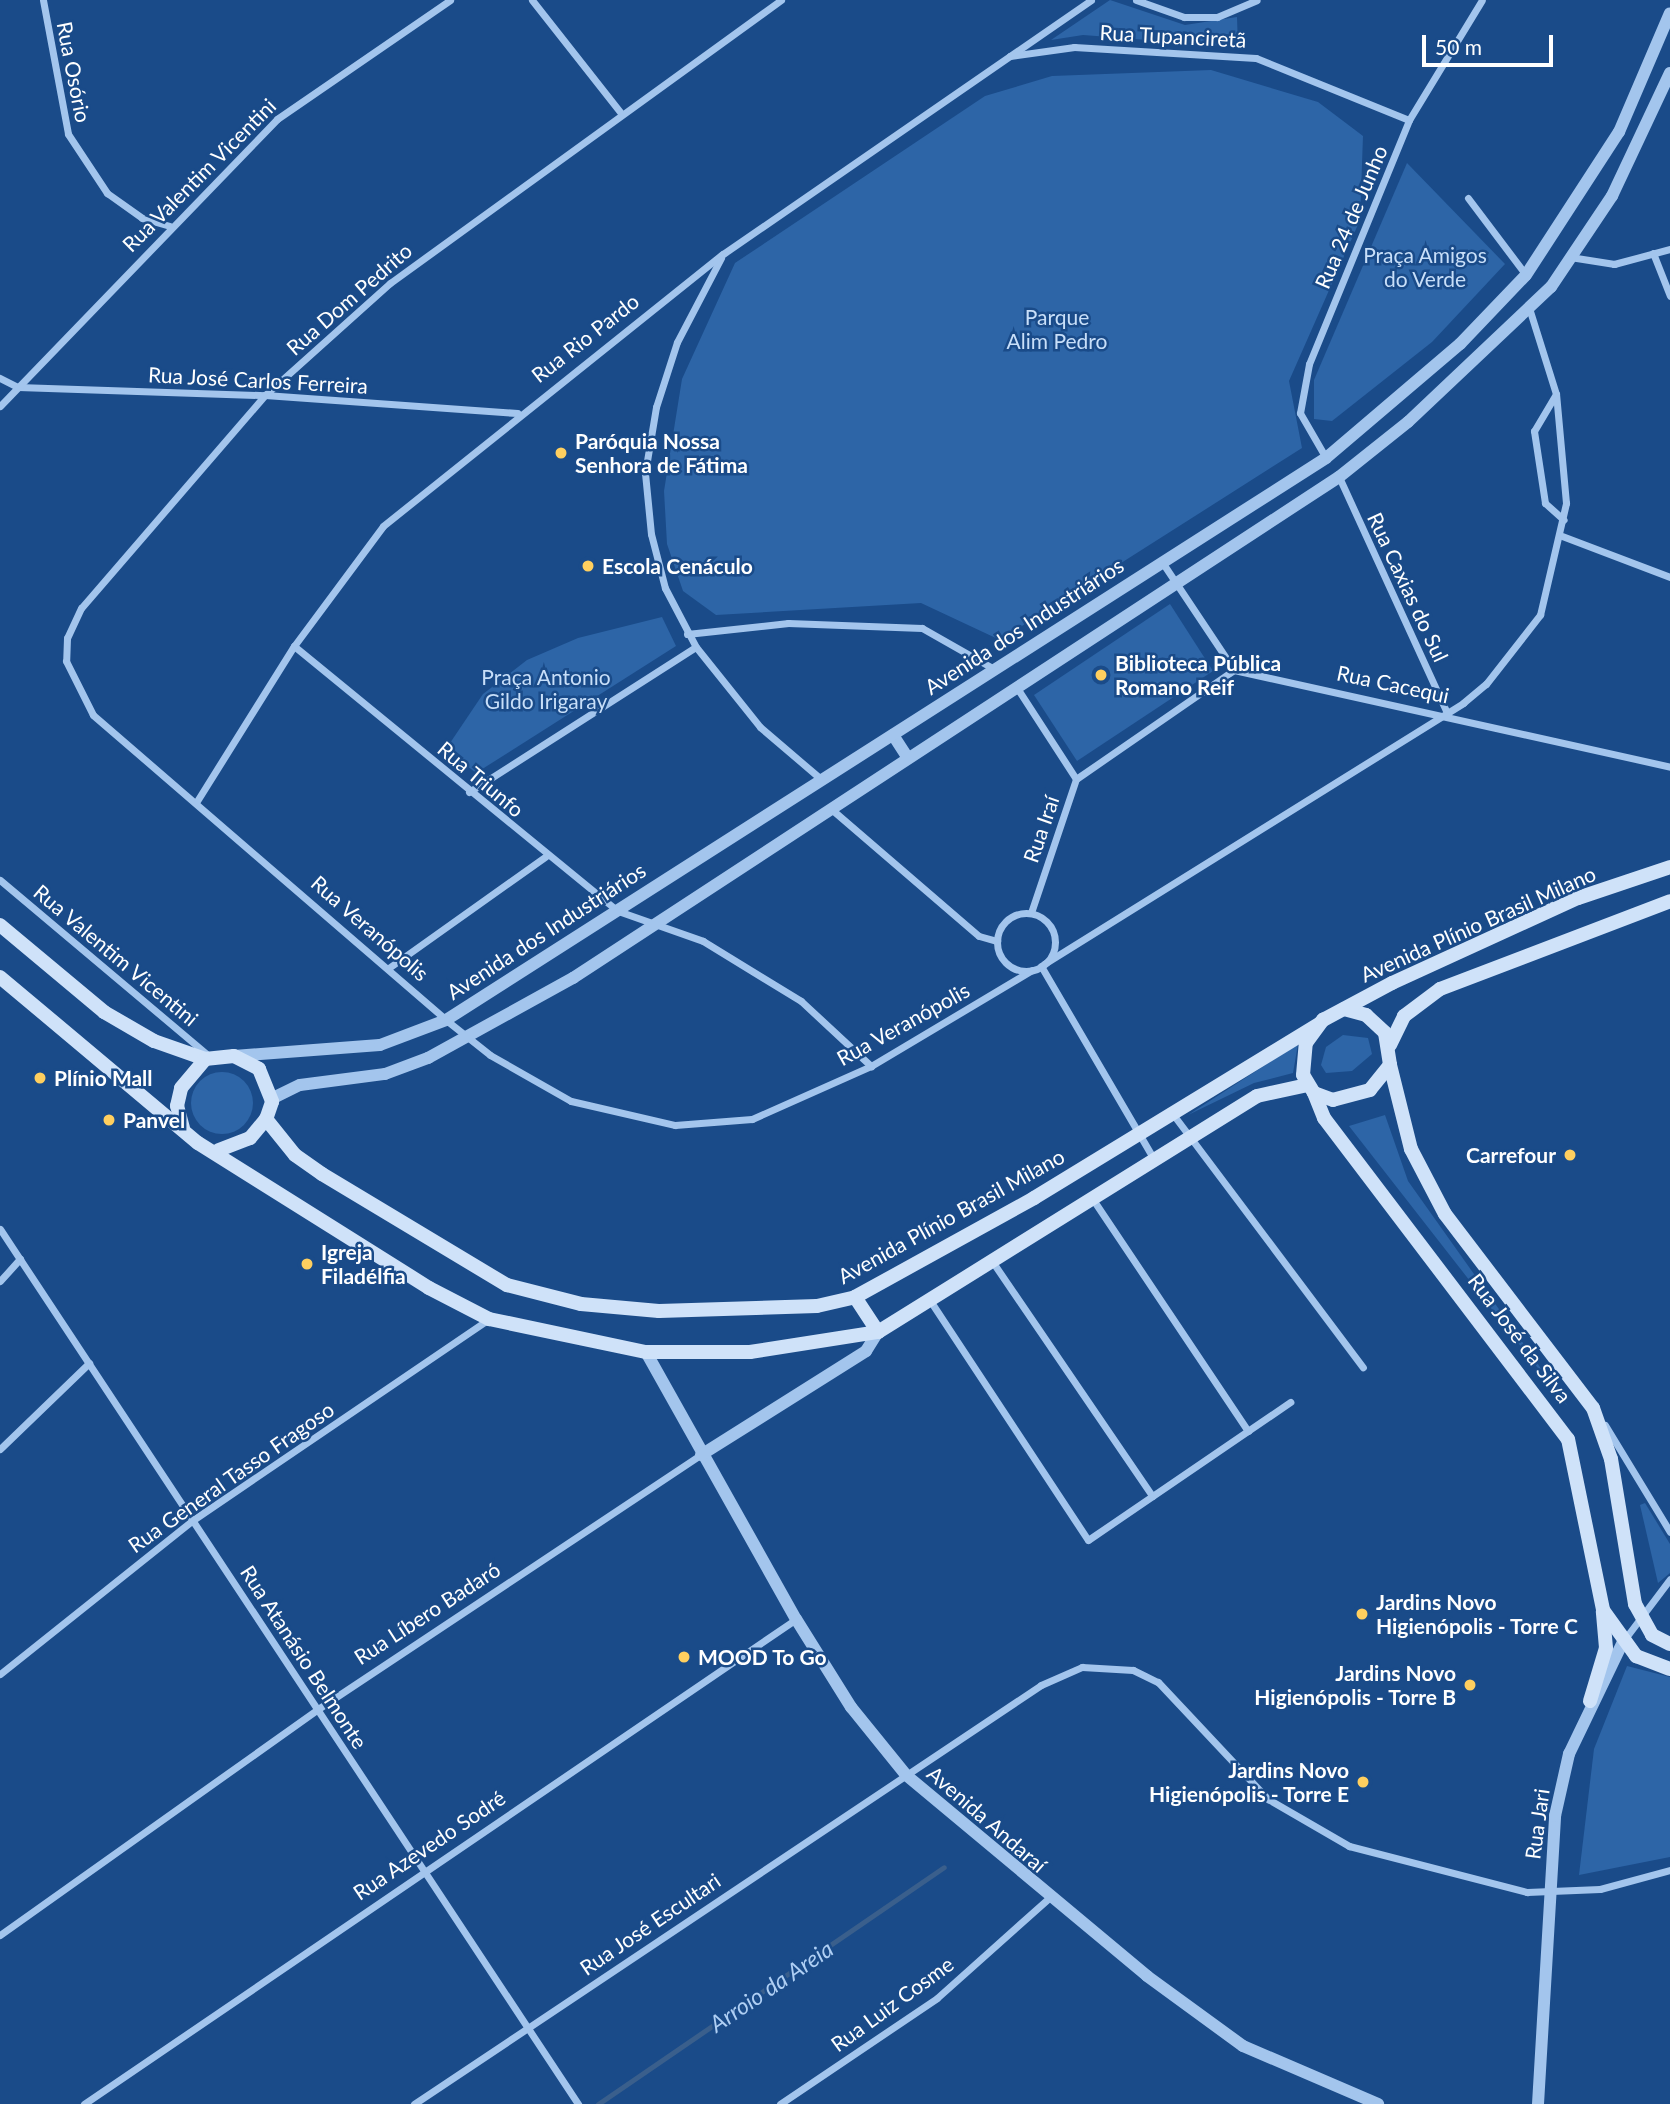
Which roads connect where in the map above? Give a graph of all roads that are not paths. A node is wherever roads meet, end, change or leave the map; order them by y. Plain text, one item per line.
1 (43, 0) edge
2 (450, 0) edge
3 (532, 0) edge
4 (781, 0) edge
5 (1091, 0) edge
6 (1136, 0) edge
7 (1257, 0) edge
8 (1482, 0) edge
9 (1670, 13) edge
10 (1008, 57) junction
11 (1670, 73) edge
12 (620, 112) junction
13 (1409, 120) junction
14 (1468, 198) dead end
15 (170, 226) junction
16 (1551, 240) junction
17 (1670, 249) edge
18 (1653, 253) junction
19 (723, 254) junction
20 (1570, 257) junction
21 (1525, 275) junction
22 (1670, 296) edge
23 (1530, 311) junction
24 (0, 378) edge
25 (18, 387) junction
26 (1556, 394) junction
27 (265, 395) junction
28 (0, 406) edge
29 (517, 413) junction
30 (1361, 431) junction
31 (1375, 449) junction
32 (1325, 458) junction
33 (1339, 477) junction
34 (1564, 520) junction
35 (1562, 536) junction
36 (1162, 562) junction
37 (1670, 577) edge
38 (1175, 584) junction
39 (687, 634) junction
40 (294, 646) junction
41 (696, 647) junction
42 (996, 670) junction
43 (1234, 670) junction
44 (1017, 688) junction
45 (1447, 713) junction
46 (93, 715) joint
47 (893, 736) junction
48 (908, 758) junction
49 (1670, 767) edge
50 (1076, 779) junction
51 (822, 780) junction
52 (469, 792) junction
53 (197, 801) junction
54 (830, 808) junction
55 (546, 856) junction
56 (1670, 867) edge
57 (0, 880) edge
58 (1670, 901) edge
59 (618, 911) junction
60 (1031, 913) junction
61 (656, 923) junction
62 (0, 925) edge
63 (997, 942) junction
64 (1042, 965) junction
65 (390, 968) junction
66 (1032, 970) junction
67 (0, 978) edge
68 (1344, 1009) junction
69 (446, 1020) junction
70 (1319, 1024) junction
71 (469, 1038) junction
72 (1390, 1045) junction
73 (234, 1056) junction
74 (208, 1058) junction
75 (1390, 1065) junction
76 (871, 1066) junction
77 (1311, 1089) junction
78 (271, 1099) junction
79 (1171, 1112) junction
80 (266, 1119) junction
81 (183, 1128) junction
82 (1138, 1132) junction
83 (1192, 1138) junction
84 (218, 1150) junction
85 (1156, 1162) junction
86 (1094, 1201) junction
87 (0, 1229) edge
88 (20, 1259) junction
89 (994, 1264) junction
90 (0, 1281) edge
91 (855, 1297) junction
92 (931, 1302) junction
93 (489, 1319) junction
94 (878, 1332) junction
95 (646, 1352) junction
96 (89, 1363) junction
97 (1363, 1367) dead end
98 (1290, 1402) dead end
99 (1593, 1408) junction
100 (1248, 1431) junction
101 (691, 1439) junction
102 (713, 1448) junction
103 (0, 1449) edge
104 (701, 1455) junction
105 (1152, 1496) junction
106 (193, 1520) junction
107 (1670, 1532) edge
108 (1670, 1579) edge
109 (1603, 1610) junction
110 (1640, 1615) junction
111 (796, 1619) junction
112 (1623, 1642) junction
113 (1670, 1644) edge
114 (1670, 1669) edge
115 (0, 1674) edge
116 (1590, 1701) junction
117 (318, 1709) junction
118 (906, 1775) junction
119 (424, 1869) junction
120 (1670, 1870) edge
121 (1548, 1892) junction
122 (1049, 1898) junction
123 (0, 1935) edge
124 (527, 2026) junction
125 (84, 2104) edge
126 (414, 2104) edge
127 (578, 2104) edge
128 (780, 2104) edge
129 (1378, 2104) edge
130 (1538, 2104) edge

1 - 15 street, Rua Osório
2 - 15 street, Rua Valentim Vicentini
3 - 12 street
4 - 12 street, Rua Dom Pedrito
5 - 10 street, Rua Rio Pardo
6 - 7 street
8 - 13 street, Rua 24 de Junho
9 - 16 street, Avenida dos Industriários
10 - 13 street, Rua Tupanciretã
10 - 19 street, Rua Rio Pardo
11 - 20 street
12 - 27 street, Rua Dom Pedrito
13 - 32 street, Rua 24 de Junho
14 - 21 street
15 - 25 street, Rua Valentim Vicentini
16 - 20 street
16 - 21 street, Avenida dos Industriários
17 - 18 street
18 - 20 street
18 - 22 street
19 - 29 street, Rua Rio Pardo
19 - 39 street
20 - 23 street
21 - 30 street, Avenida dos Industriários
23 - 26 street
23 - 31 street
24 - 25 street, Rua José Carlos Ferreira
25 - 27 street, Rua José Carlos Ferreira
25 - 28 street, Rua Valentim Vicentini
26 - 34 street
26 - 34 street
27 - 29 street, Rua José Carlos Ferreira
27 - 46 street, Rua Dom Pedrito
29 - 40 street, Rua Rio Pardo
30 - 31 street
30 - 32 street, Avenida dos Industriários
31 - 33 street
32 - 36 street, Avenida dos Industriários
33 - 38 street
33 - 45 street, Rua Caxias do Sul
34 - 35 street
35 - 37 street
35 - 45 street
36 - 38 street
36 - 42 street, Avenida dos Industriários
38 - 43 street
38 - 44 street
39 - 41 street
39 - 42 street
40 - 52 street, Rua Triunfo
40 - 53 street, Rua Rio Pardo
41 - 51 street
41 - 52 street
42 - 47 street, Avenida dos Industriários
43 - 45 street, Rua Cacequi
43 - 50 street
44 - 48 street
44 - 50 street, Rua Iraí
45 - 49 street, Rua Cacequi
45 - 64 street
46 - 53 street, Rua Veranópolis
47 - 48 street
47 - 51 street, Avenida dos Industriários
48 - 54 street
50 - 60 street, Rua Iraí
51 - 59 street, Avenida dos Industriários
52 - 55 street, Rua Triunfo
53 - 65 street, Rua Veranópolis
54 - 61 street
54 - 63 street
55 - 59 street, Rua Triunfo
55 - 65 street
56 - 68 main road, Avenida Plínio Brasil Milano
57 - 74 street, Rua Valentim Vicentini
58 - 72 main road, Avenida Plínio Brasil Milano
59 - 61 street, Rua Triunfo
59 - 69 street, Avenida dos Industriários
60 - 63 street
60 - 64 street
61 - 71 street
61 - 76 street, Rua Triunfo
62 - 74 main road
63 - 66 street
64 - 66 street
64 - 82 street
65 - 69 street, Rua Veranópolis
66 - 76 street, Rua Veranópolis
67 - 81 main road
68 - 70 main road
68 - 72 main road
69 - 71 street, Rua Veranópolis
69 - 73 street, Avenida dos Industriários
70 - 77 main road
70 - 79 main road, Avenida Plínio Brasil Milano
71 - 76 street, Rua Veranópolis
71 - 78 street
72 - 75 main road
73 - 74 main road
73 - 78 main road
74 - 81 main road
75 - 77 main road
75 - 99 main road, Rua José da Silva
77 - 83 main road
77 - 109 main road, Rua José da Silva
78 - 80 main road
79 - 82 main road, Avenida Plínio Brasil Milano
79 - 83 street
80 - 84 main road
80 - 91 main road, Avenida Plínio Brasil Milano
81 - 84 main road
82 - 85 street
82 - 91 main road, Avenida Plínio Brasil Milano
83 - 85 main road
83 - 97 street
84 - 93 main road
85 - 86 main road
86 - 89 main road
86 - 100 street
87 - 88 street, Rua Atanásio Belmonte
88 - 90 street
88 - 96 street, Rua Atanásio Belmonte
89 - 92 main road
89 - 105 street
91 - 94 main road
92 - 94 main road
92 - 105 street
93 - 95 main road
93 - 106 street, Rua General Tasso Fragoso
94 - 95 main road
94 - 102 street, Rua Líbero Badaró
95 - 101 street, Avenida Andaraí
96 - 103 street
96 - 106 street, Rua Atanásio Belmonte
98 - 100 street
99 - 107 street, Rua José da Silva
99 - 110 main road, Rua José da Silva
100 - 105 street
101 - 102 street
101 - 104 street, Avenida Andaraí
102 - 104 street, Rua Líbero Badaró
104 - 111 street, Avenida Andaraí
104 - 117 street, Rua Líbero Badaró
106 - 115 street, Rua General Tasso Fragoso
106 - 117 street, Rua Atanásio Belmonte
108 - 110 street, Rua Jari
109 - 112 main road, Rua José da Silva
109 - 116 main road
110 - 112 street, Rua Jari
110 - 113 main road
111 - 118 street, Avenida Andaraí
111 - 119 street, Rua Azevedo Sodré
112 - 114 main road
112 - 116 street, Rua Jari
116 - 121 street, Rua Jari
117 - 119 street, Rua Atanásio Belmonte
117 - 123 street, Rua Líbero Badaró
118 - 121 street, Rua José Escultari
118 - 122 street, Avenida Andaraí
118 - 124 street, Rua José Escultari
119 - 124 street, Rua Atanásio Belmonte
119 - 125 street, Rua Azevedo Sodré
120 - 121 street, Rua José Escultari
121 - 130 street, Rua Jari
122 - 128 street, Rua Luiz Cosme
122 - 129 street, Avenida Andaraí
124 - 126 street, Rua José Escultari
124 - 127 street, Rua Atanásio Belmonte

